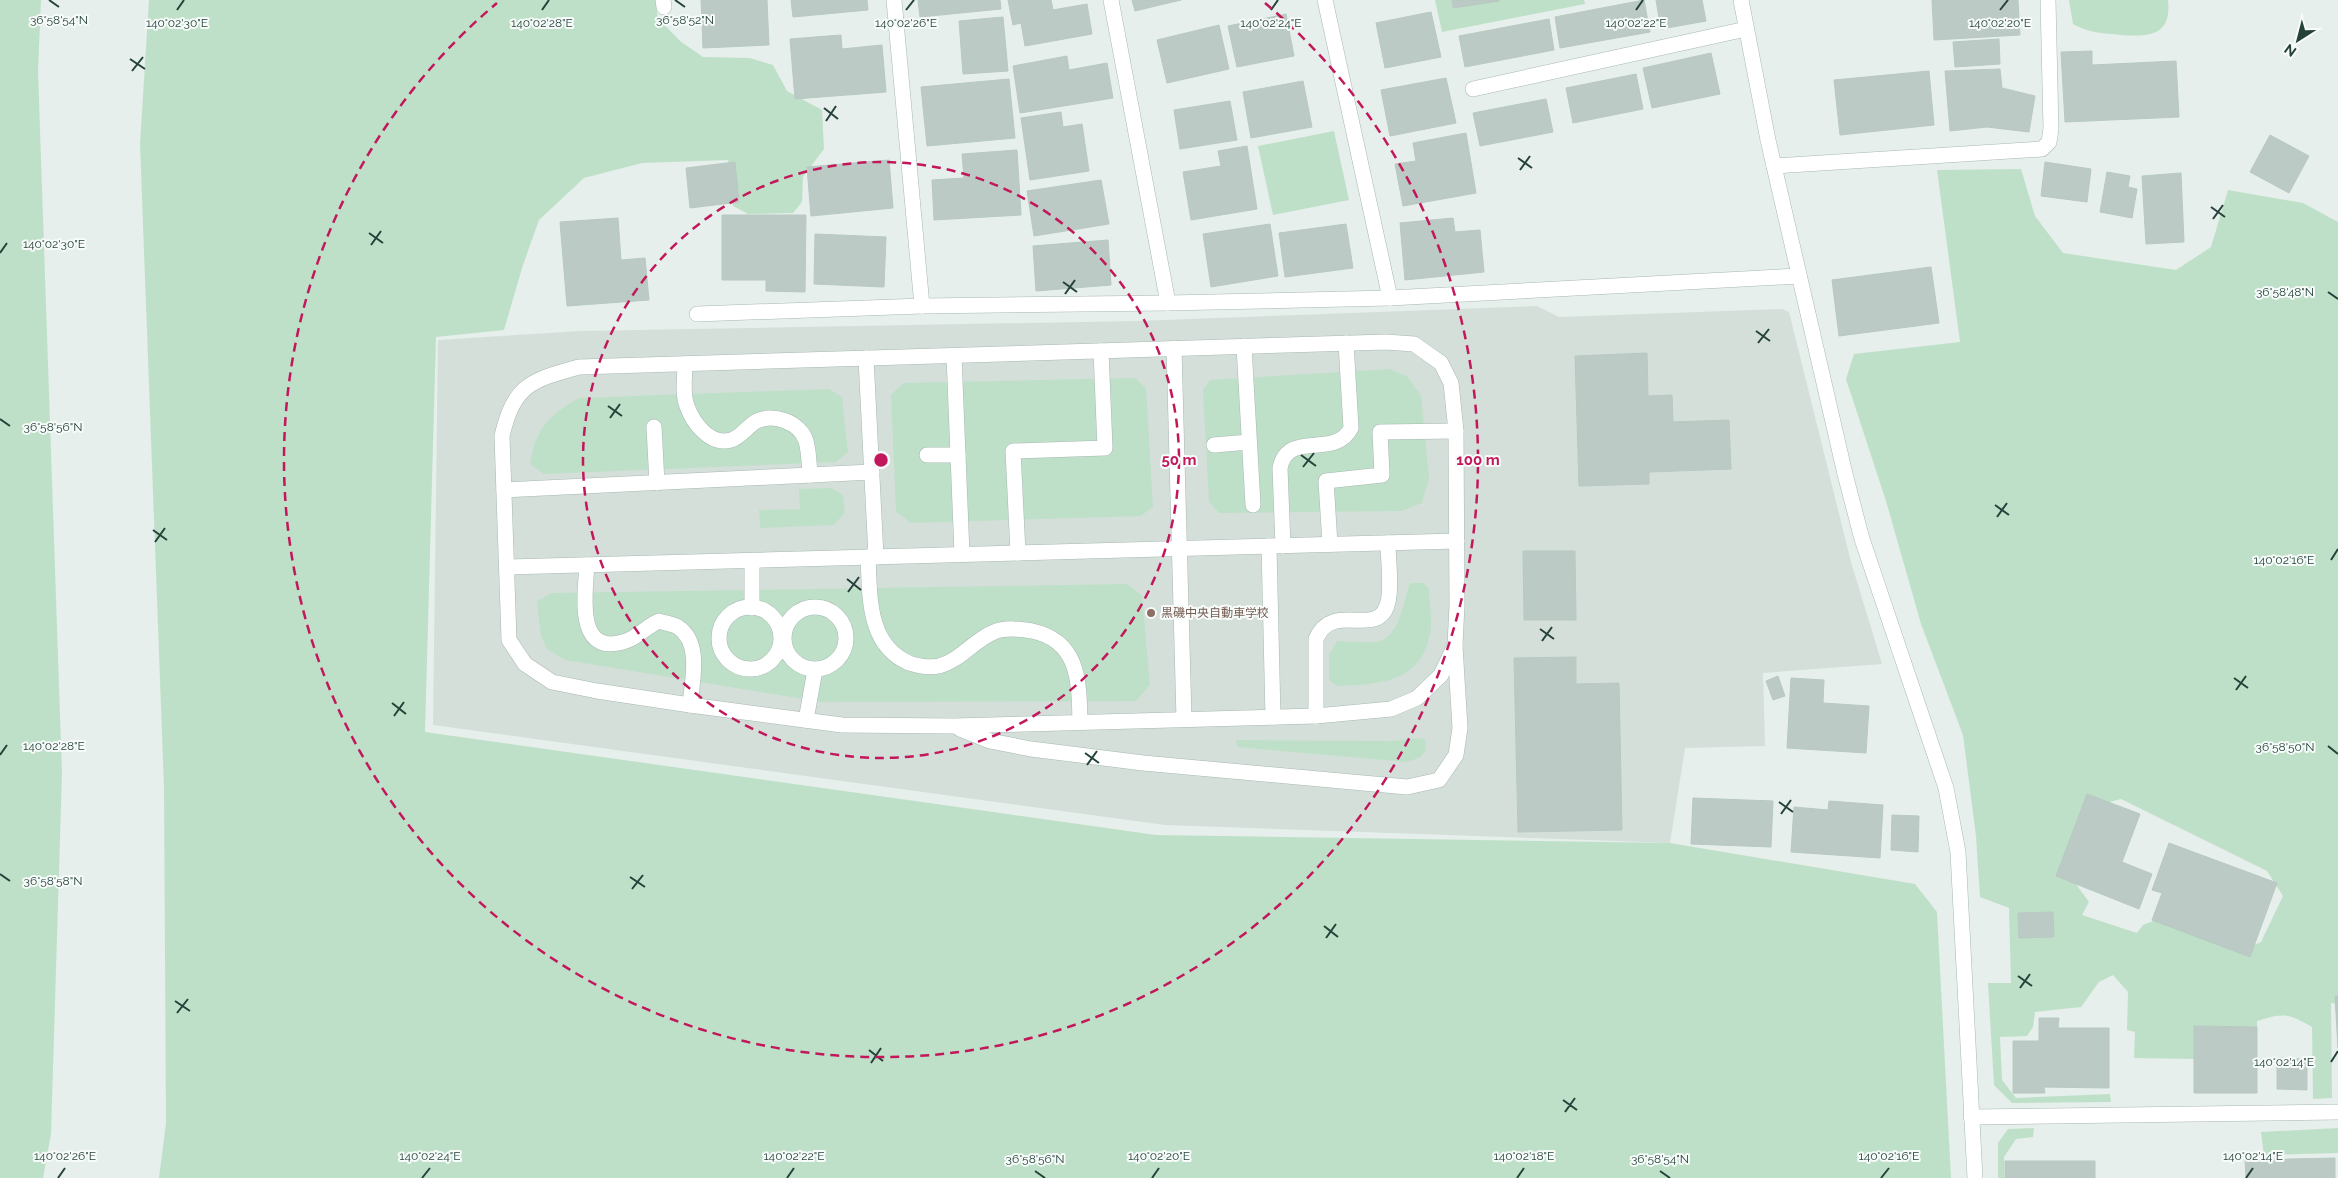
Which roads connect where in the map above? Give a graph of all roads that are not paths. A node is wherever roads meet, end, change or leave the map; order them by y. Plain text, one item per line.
1 (894, 0) edge
2 (1111, 0) edge
3 (1325, 0) edge
4 (1741, 0) edge
5 (2048, 0) edge
6 (1746, 29) junction
7 (1473, 89) dead end
8 (1774, 166) junction
9 (1799, 276) junction
10 (1390, 298) junction
11 (1168, 304) junction
12 (922, 306) junction
13 (697, 314) dead end
14 (1346, 343) junction
15 (1244, 346) junction
16 (1174, 348) junction
17 (1101, 350) junction
18 (954, 356) junction
19 (866, 358) junction
20 (685, 364) junction
21 (654, 427) dead end
22 (1456, 431) junction
23 (1249, 442) junction
24 (1214, 445) dead end
25 (926, 455) dead end
26 (958, 455) junction
27 (872, 472) junction
28 (810, 475) junction
29 (658, 483) junction
30 (504, 490) junction
31 (1253, 505) dead end
32 (1457, 541) junction
33 (1388, 543) junction
34 (1330, 544) junction
35 (1276, 546) junction
36 (1180, 548) junction
37 (1018, 553) junction
38 (962, 554) junction
39 (872, 557) junction
40 (752, 560) junction
41 (587, 565) junction
42 (507, 567) junction
43 (752, 608) junction
44 (783, 633) junction
45 (1455, 645) junction
46 (815, 670) junction
47 (690, 705) junction
48 (1316, 716) junction
49 (1273, 717) junction
50 (1184, 719) junction
51 (806, 720) junction
52 (1080, 722) junction
53 (954, 726) junction
54 (2338, 1112) edge
55 (1971, 1117) junction
56 (1975, 1178) edge

1 - 12 street
2 - 11 street
3 - 10 street
4 - 6 street
5 - 8 street
6 - 7 street
6 - 8 street
8 - 9 street
9 - 10 street
9 - 55 street
10 - 11 street
11 - 12 street
12 - 13 street
14 - 15 street
14 - 22 street
14 - 35 street
15 - 16 street
15 - 23 street
16 - 17 street
16 - 36 street
17 - 18 street
17 - 37 street
18 - 19 street
18 - 26 street
19 - 20 street
19 - 27 street
20 - 28 street
20 - 30 street
21 - 29 street
22 - 32 street
22 - 34 street
23 - 24 street
23 - 31 street
25 - 26 street
26 - 38 street
27 - 28 street
27 - 39 street
28 - 29 street
29 - 30 street
30 - 42 street
32 - 33 street
32 - 45 street
33 - 34 street
33 - 48 street
34 - 35 street
35 - 36 street
35 - 49 street
36 - 37 street
36 - 50 street
37 - 38 street
38 - 39 street
39 - 40 street
39 - 52 street
40 - 41 street
40 - 43 street
41 - 42 street
41 - 47 street
42 - 47 street
43 - 44 street
43 - 44 street
44 - 46 street
44 - 46 street
45 - 48 street
45 - 53 street
46 - 51 street
47 - 51 street
48 - 49 street
49 - 50 street
50 - 52 street
51 - 53 street
52 - 53 street
54 - 55 street
55 - 56 street

